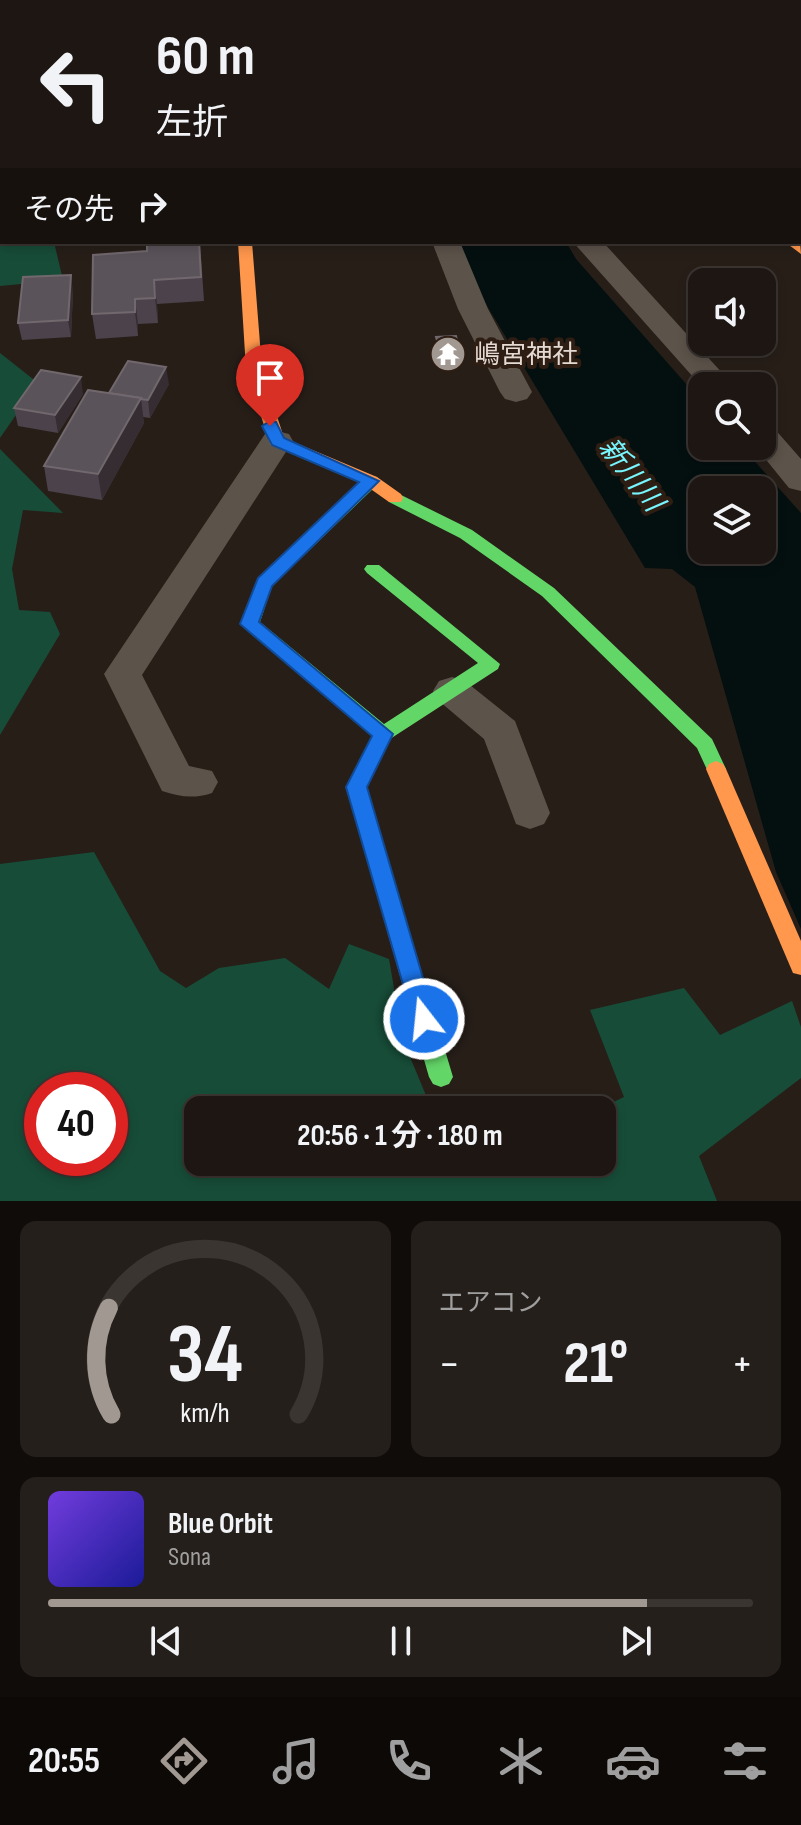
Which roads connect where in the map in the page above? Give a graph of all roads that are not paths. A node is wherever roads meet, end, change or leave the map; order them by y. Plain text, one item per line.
1 (245, 244) edge
2 (447, 244) edge
3 (589, 244) edge
4 (705, 372) edge
5 (516, 392) dead end
6 (277, 441) junction
7 (776, 451) edge
8 (801, 480) edge
9 (371, 481) junction
10 (373, 569) dead end
11 (452, 691) junction
12 (383, 734) junction
13 (198, 782) dead end
14 (530, 813) dead end
15 (801, 966) edge
16 (441, 1077) dead end

1 - 6 street
2 - 5 street
3 - 4 street
6 - 9 street
6 - 13 street
7 - 8 street
9 - 12 street
9 - 15 street
10 - 11 street
11 - 12 street
11 - 14 street
12 - 16 street

